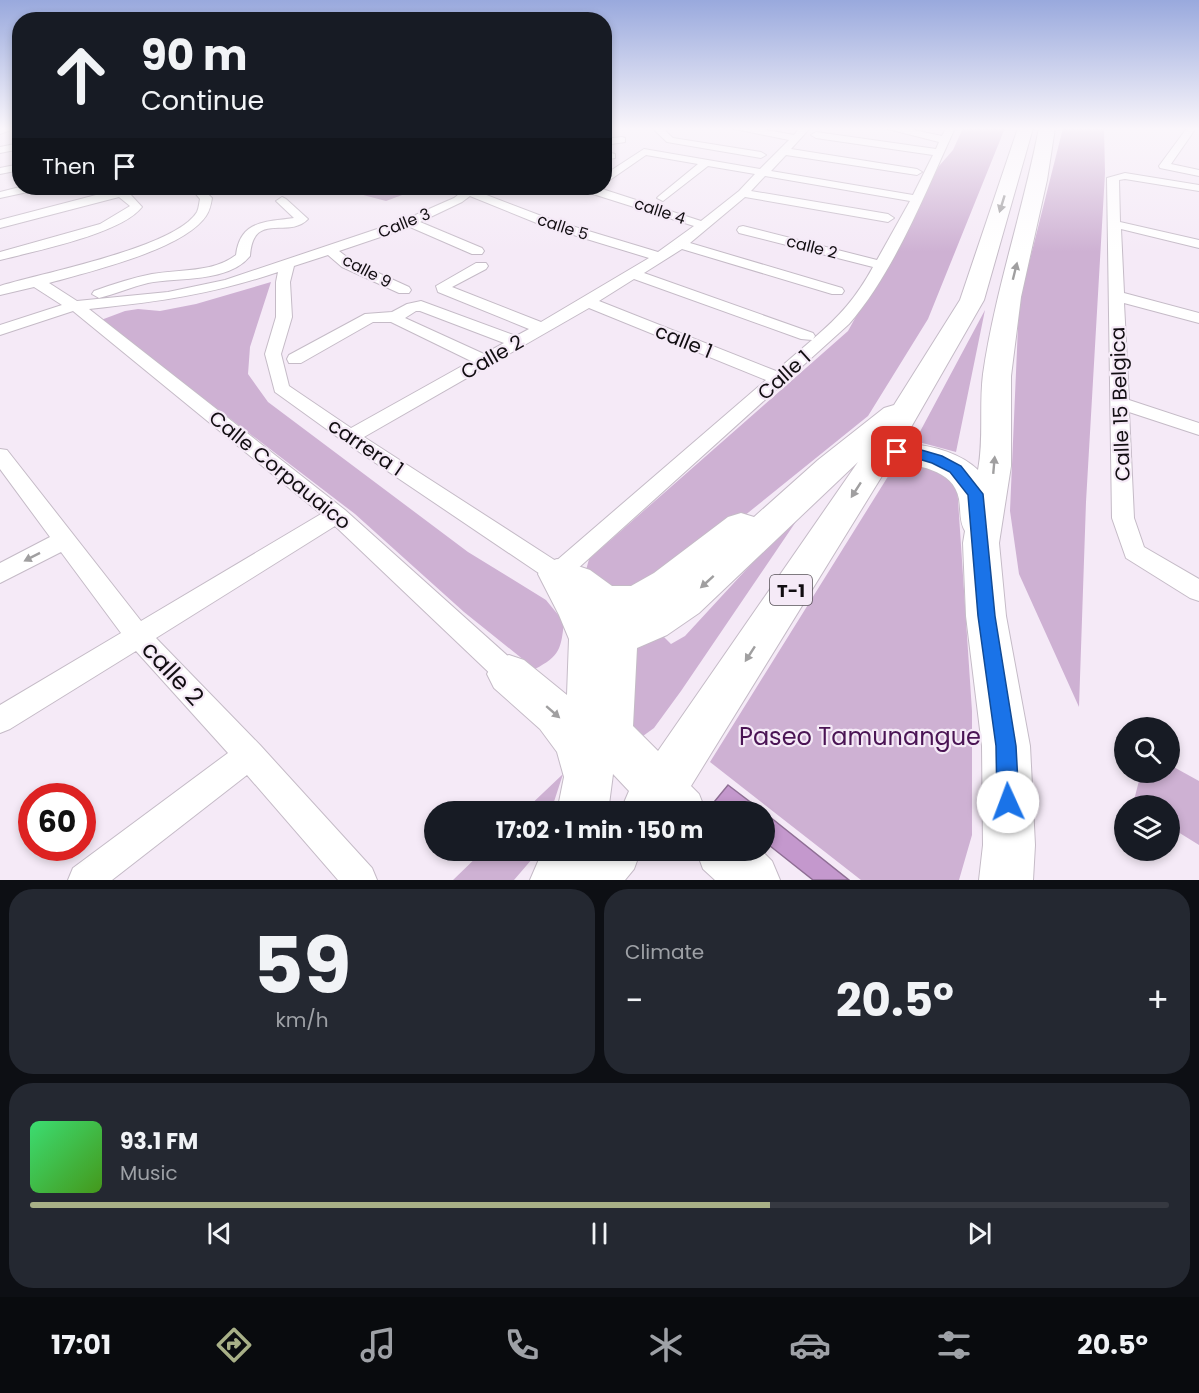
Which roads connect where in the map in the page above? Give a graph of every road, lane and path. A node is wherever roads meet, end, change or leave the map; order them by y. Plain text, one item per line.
1 (699, 169) edge
2 (744, 169) edge
3 (766, 169) edge
4 (898, 169) edge
5 (931, 169) edge
6 (1013, 169) edge
7 (1040, 169) edge
8 (1179, 169) edge
9 (763, 172) junction
10 (917, 172) dead end
11 (1199, 173) edge
12 (1199, 190) edge
13 (743, 193) junction
14 (108, 195) edge
15 (123, 195) edge
16 (203, 195) edge
17 (461, 195) edge
18 (483, 195) edge
19 (610, 195) edge
20 (663, 198) dead end
21 (917, 199) junction
22 (282, 201) dead end
23 (888, 218) dead end
24 (410, 222) junction
25 (0, 224) edge
26 (1115, 224) junction
27 (705, 226) junction
28 (743, 230) dead end
29 (681, 244) junction
30 (1199, 244) edge
31 (330, 250) junction
32 (0, 256) edge
33 (660, 257) junction
34 (882, 265) junction
35 (286, 268) junction
36 (633, 274) junction
37 (38, 282) junction
38 (404, 290) dead end
39 (0, 291) edge
40 (837, 291) dead end
41 (1117, 296) junction
42 (0, 298) edge
43 (588, 302) junction
44 (78, 308) junction
45 (395, 316) junction
46 (1199, 318) edge
47 (542, 328) junction
48 (0, 330) edge
49 (807, 336) dead end
50 (518, 342) junction
51 (295, 359) dead end
52 (485, 361) junction
53 (780, 379) junction
54 (1119, 403) junction
55 (1199, 429) edge
56 (350, 437) junction
57 (853, 457) junction
58 (4, 465) edge
59 (337, 515) junction
60 (65, 540) junction
61 (981, 543) junction
62 (0, 574) edge
63 (558, 574) junction
64 (1199, 591) edge
65 (610, 619) junction
66 (138, 636) junction
67 (509, 674) joint
68 (0, 720) edge
69 (249, 755) junction
70 (584, 799) edge
71 (659, 801) edge
72 (664, 801) edge
73 (566, 861) edge
74 (607, 861) edge
75 (733, 861) edge
76 (1009, 868) edge
77 (85, 880) edge
78 (360, 880) edge
79 (557, 880) edge
80 (592, 880) edge
81 (753, 880) edge

1 - 20 street
2 - 9 street
3 - 9 street, Calle 2
4 - 10 street
5 - 21 street, Calle 1
6 -> 57 main road, T-1
61 -> 7 main road
8 - 11 street
9 - 13 street, Calle 2
9 - 21 street
12 - 26 street, Calle 15 Belgica
13 - 23 street
13 - 27 street, Calle 2
14 - 25 street
15 - 32 street
16 - 37 street
17 - 24 street, Calle 3
18 - 33 street, calle 5
19 - 27 street, calle 4
21 - 34 street, Calle 1
22 - 44 street
24 - 31 street, Calle 3
24 - 47 street
26 - 30 street
26 - 41 street, Calle 15 Belgica
27 - 29 street, Calle 2
28 - 34 street, calle 2
29 - 33 street, Calle 2
29 - 40 street
31 - 35 street, Calle 3
31 - 38 street, calle 9
33 - 36 street, Calle 2
34 - 53 street, Calle 1
35 - 44 street, Calle 3
35 - 56 street, carrera 1
36 - 43 street, Calle 2
36 - 49 street
37 - 39 street
37 - 42 street
37 - 44 street, Calle Corpauaico
41 - 46 street
41 - 54 street, Calle 15 Belgica
43 - 47 street, Calle 2
43 - 53 street, calle 1
44 - 48 street
44 - 59 street, Calle Corpauaico
45 - 50 street
45 - 51 street
45 - 52 street
47 - 50 street, Calle 2
50 - 52 street, Calle 2
52 - 56 street, Calle 2
53 - 63 street, Calle 1
54 - 55 street
54 - 64 street, Calle 15 Belgica
56 - 63 street, carrera 1
57 - 61 main road
57 -> 65 main road
57 -> 72 main road, T-1
58 - 60 street, calle 2
59 - 66 street
59 - 67 street, Calle Corpauaico
60 -> 62 street
60 - 66 street, calle 2
61 - 76 main road
63 - 65 main road
63 - 70 main road
65 - 71 main road
66 - 68 street
66 - 69 street, calle 2
67 -> 70 main road
69 - 77 street
69 - 78 street, calle 2
73 - 79 main road
74 - 80 main road
75 - 81 main road

